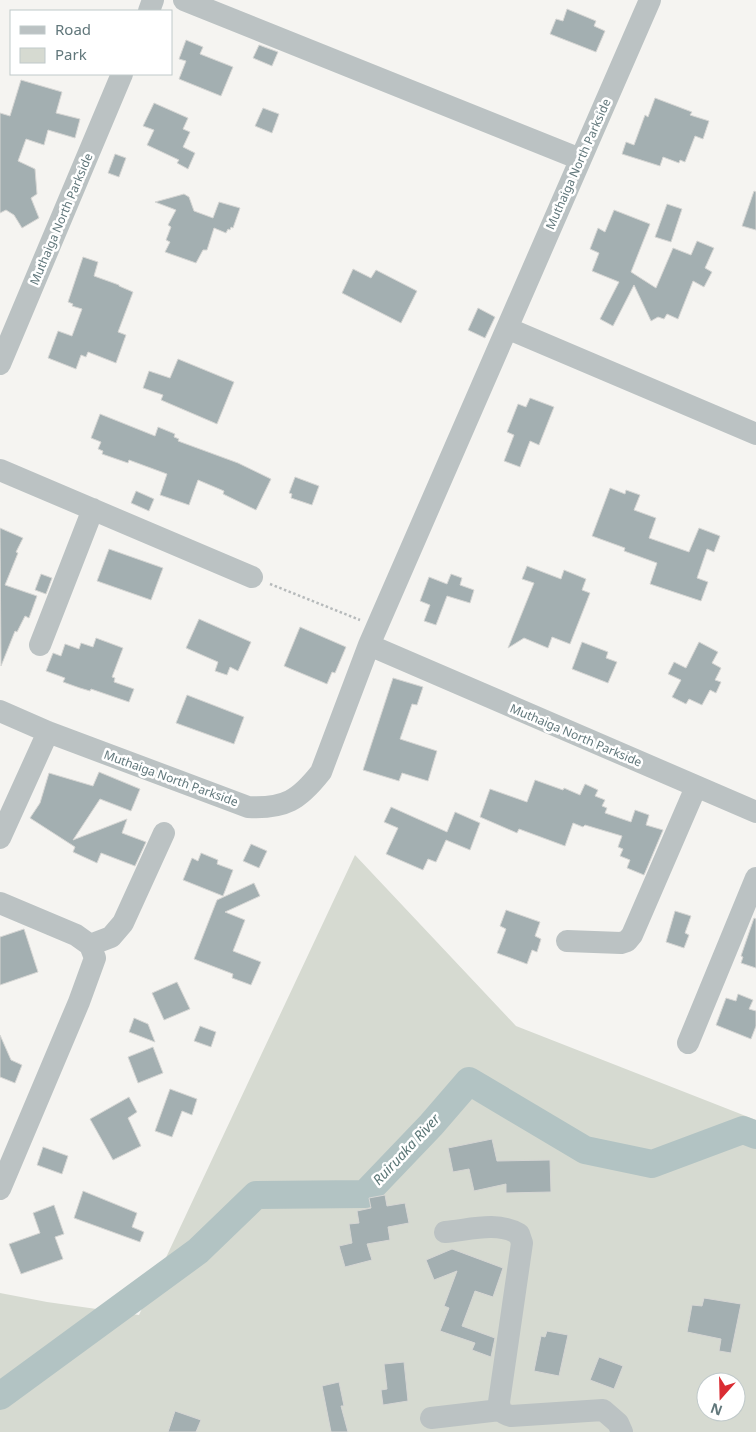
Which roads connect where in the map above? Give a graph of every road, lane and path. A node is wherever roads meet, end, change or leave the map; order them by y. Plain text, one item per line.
1 (184, 0) edge
2 (650, 0) edge
3 (122, 75) edge
4 (580, 159) junction
5 (506, 328) junction
6 (0, 364) edge
7 (756, 434) edge
8 (0, 470) edge
9 (93, 509) junction
10 (252, 577) joint
11 (373, 636) junction
12 (40, 645) dead end
13 (0, 711) edge
14 (48, 732) junction
15 (696, 787) junction
16 (756, 812) edge
17 (164, 833) dead end
18 (0, 838) edge
19 (756, 878) edge
20 (0, 903) edge
21 (567, 941) dead end
22 (90, 945) junction
23 (688, 1043) dead end
24 (0, 1189) edge
25 (445, 1232) dead end
26 (500, 1410) junction
27 (431, 1418) dead end
28 (622, 1432) edge

1 - 4 street
2 - 4 street, Muthaiga North Parkside
3 - 6 street, Muthaiga North Parkside
4 - 5 street, Muthaiga North Parkside
5 - 7 street
5 - 11 street, Muthaiga North Parkside
8 - 9 street
9 - 10 street
9 - 12 street
10 - 11 path
11 - 14 street, Muthaiga North Parkside
11 - 15 street, Muthaiga North Parkside
13 - 14 street, Muthaiga North Parkside
14 - 18 street
15 - 16 street, Muthaiga North Parkside
15 - 21 street
17 - 22 street
19 - 23 street
20 - 22 street
22 - 24 street
25 - 26 street
26 - 27 street
26 - 28 street

